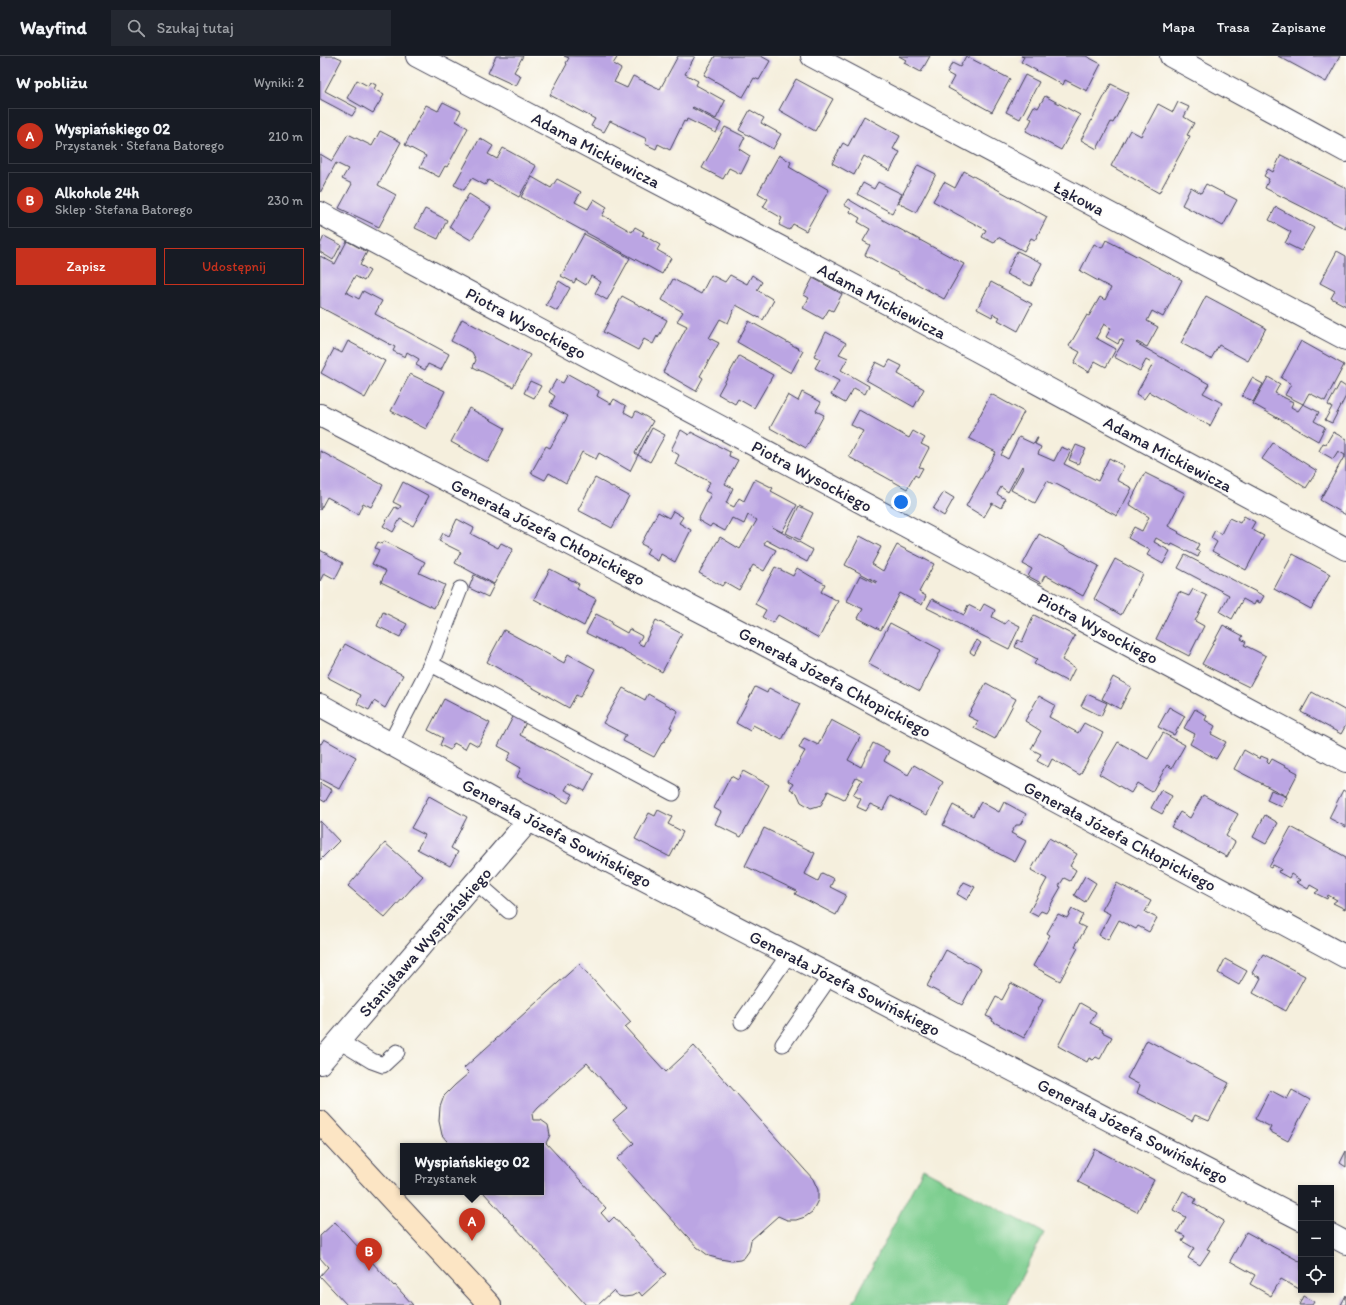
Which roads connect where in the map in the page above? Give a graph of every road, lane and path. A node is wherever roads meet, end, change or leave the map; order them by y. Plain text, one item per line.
1 (417, 56) edge
2 (812, 56) edge
3 (1171, 56) edge
4 (1346, 151) edge
5 (320, 213) edge
6 (1346, 339) edge
7 (320, 415) edge
8 (1346, 549) edge
9 (460, 589) dead end
10 (431, 664) junction
11 (320, 705) edge
12 (390, 744) junction
13 (1346, 761) edge
14 (673, 793) dead end
15 (529, 820) junction
16 (476, 882) junction
17 (509, 911) dead end
18 (789, 954) junction
19 (1346, 957) edge
20 (831, 976) junction
21 (742, 1022) dead end
22 (339, 1041) junction
23 (783, 1044) dead end
24 (397, 1052) dead end
25 (320, 1063) edge
26 (320, 1122) edge
27 (1298, 1217) edge
28 (1334, 1237) edge
29 (1346, 1243) edge
30 (490, 1305) edge

1 - 8 street, Adama Mickiewicza
2 - 6 street, Łąkowa
3 - 4 street
5 - 13 street, Piotra Wysockiego
7 - 19 street, Generała Józefa Chłopickiego
9 - 10 lane
10 - 12 lane
10 - 14 lane
11 - 12 street, Generała Józefa Sowińskiego
12 - 15 street, Generała Józefa Sowińskiego
15 - 16 street, Stanisława Wyspiańskiego
15 - 18 street, Generała Józefa Sowińskiego
16 - 17 lane
16 - 22 street, Stanisława Wyspiańskiego
18 - 20 street, Generała Józefa Sowińskiego
18 - 21 lane
20 - 23 lane
20 - 27 street, Generała Józefa Sowińskiego
22 - 24 lane
22 - 25 street, Stanisława Wyspiańskiego
26 - 30 street
28 - 29 street

